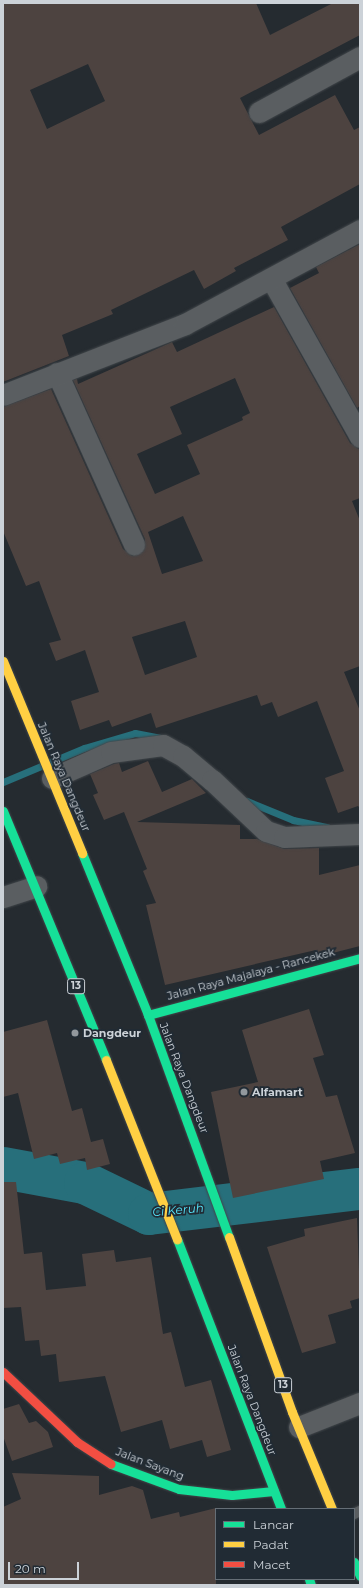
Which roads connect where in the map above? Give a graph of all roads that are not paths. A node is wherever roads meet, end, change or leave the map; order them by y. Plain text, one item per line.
1 (360, 58) edge
2 (259, 112) dead end
3 (360, 230) edge
4 (272, 280) junction
5 (57, 373) junction
6 (3, 394) edge
7 (360, 437) edge
8 (134, 544) dead end
9 (3, 661) edge
10 (50, 774) junction
11 (3, 811) edge
12 (360, 834) edge
13 (36, 886) junction
14 (3, 897) edge
15 (360, 958) edge
16 (148, 1015) junction
17 (3, 1372) edge
18 (360, 1403) edge
19 (299, 1427) junction
20 (274, 1491) junction
21 (281, 1508) edge
22 (332, 1508) edge
23 (355, 1564) edge
24 (360, 1576) edge

1 - 2 street
3 - 4 street
4 - 5 street
4 - 7 street
5 - 6 street
5 - 8 street
9 - 10 main road, Jalan Raya Dangdeur / 13
10 - 12 street
10 - 16 main road, Jalan Raya Dangdeur / 13
11 - 13 main road, Jalan Raya Dangdeur / 13
13 - 14 street
13 - 20 main road, Jalan Raya Dangdeur / 13
15 - 16 main road, Jalan Raya Majalaya - Rancekek
16 - 19 main road, Jalan Raya Dangdeur / 13
17 - 20 main road, Jalan Sayang
18 - 19 street
19 - 22 main road, Jalan Raya Dangdeur / 13
20 - 21 main road, Jalan Raya Dangdeur / 13
23 - 24 main road

